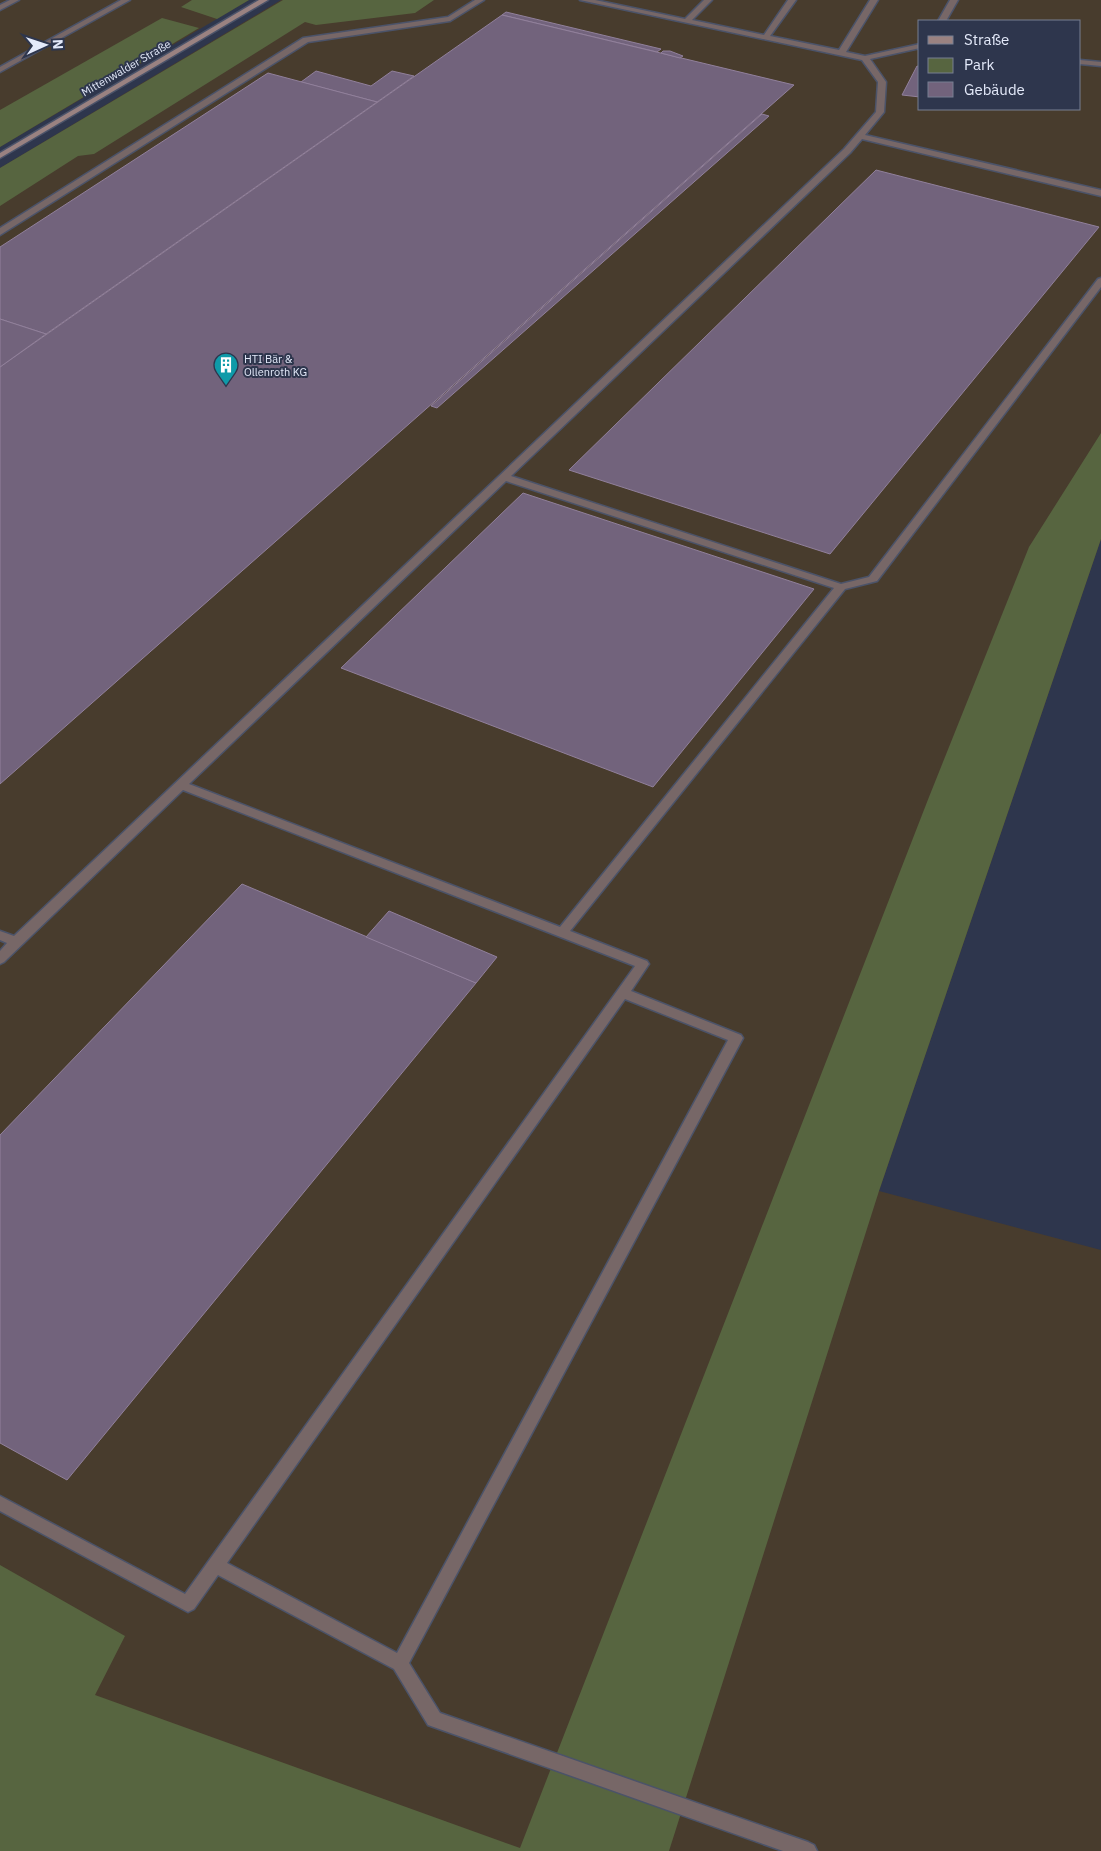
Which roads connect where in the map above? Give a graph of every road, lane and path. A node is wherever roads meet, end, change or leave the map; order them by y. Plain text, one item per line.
1 (15, 0) edge
2 (126, 0) edge
3 (264, 0) edge
4 (480, 0) edge
5 (584, 0) edge
6 (638, 0) edge
7 (708, 0) edge
8 (792, 0) edge
9 (874, 0) edge
10 (954, 0) edge
11 (0, 8) edge
12 (632, 10) junction
13 (943, 20) edge
14 (687, 21) junction
15 (766, 38) junction
16 (918, 46) edge
17 (841, 53) junction
18 (866, 58) junction
19 (1081, 62) edge
20 (1101, 64) edge
21 (0, 70) edge
22 (860, 136) junction
23 (0, 156) edge
24 (1101, 193) edge
25 (0, 232) edge
26 (1101, 281) edge
27 (504, 477) junction
28 (841, 587) junction
29 (180, 785) junction
30 (562, 933) junction
31 (0, 935) edge
32 (16, 942) junction
33 (0, 959) edge
34 (624, 993) junction
35 (0, 1503) edge
36 (217, 1566) junction
37 (400, 1663) junction
38 (808, 1851) edge

1 - 11 lane
2 - 21 lane
3 - 23 street, Mittenwalder Straße
4 - 25 lane
5 - 12 lane
6 - 12 lane
7 - 14 lane
8 - 15 lane
9 - 17 lane
10 - 13 lane
12 - 14 lane
14 - 15 lane
15 - 17 lane
16 - 18 lane
17 - 18 lane
18 - 22 lane
19 - 20 lane
22 - 24 lane
22 - 27 lane
26 - 28 lane
27 - 28 lane
27 - 29 lane
28 - 30 lane
29 - 30 lane
29 - 32 lane
30 - 34 lane
31 - 32 lane
32 - 33 lane
34 - 36 lane
34 - 37 lane
35 - 36 lane
36 - 37 lane
37 - 38 lane

